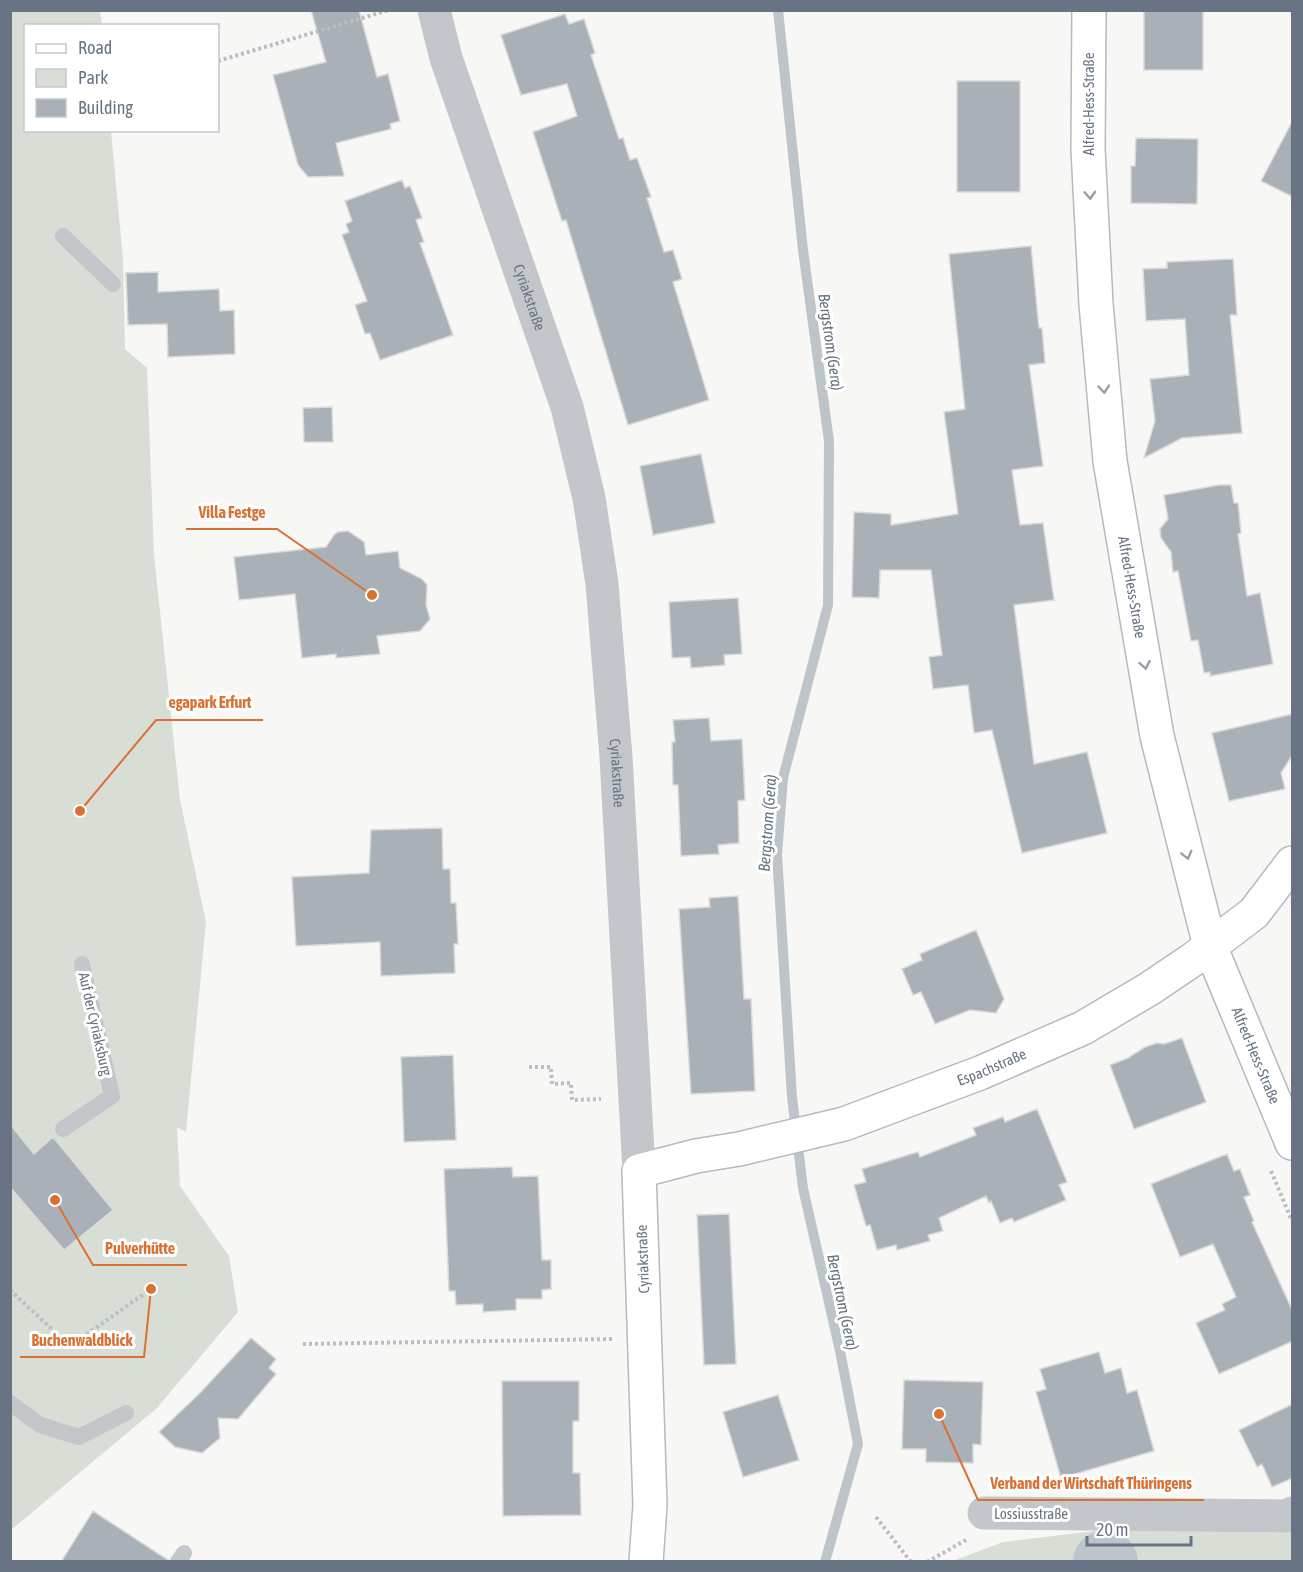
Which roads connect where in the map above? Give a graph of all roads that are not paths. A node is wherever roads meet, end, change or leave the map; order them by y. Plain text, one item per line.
1 (434, 10) edge
2 (1089, 10) edge
3 (63, 236) dead end
4 (114, 284) dead end
5 (1293, 863) edge
6 (1210, 946) junction
7 (82, 964) dead end
8 (63, 1129) dead end
9 (1293, 1143) edge
10 (639, 1172) junction
11 (10, 1403) edge
12 (126, 1413) dead end
13 (984, 1513) road end
14 (1293, 1513) edge
15 (646, 1562) edge

1 - 10 street, Cyriakstraße
2 -> 6 main road, Alfred-Hess-Straße
3 - 4 lane
5 - 6 main road, Espachstraße
6 - 9 main road, Alfred-Hess-Straße
6 - 10 main road, Espachstraße
7 - 8 lane, Auf der Cyriaksburg
10 - 15 main road, Cyriakstraße
11 - 12 lane
13 - 14 street, Lossiusstraße

